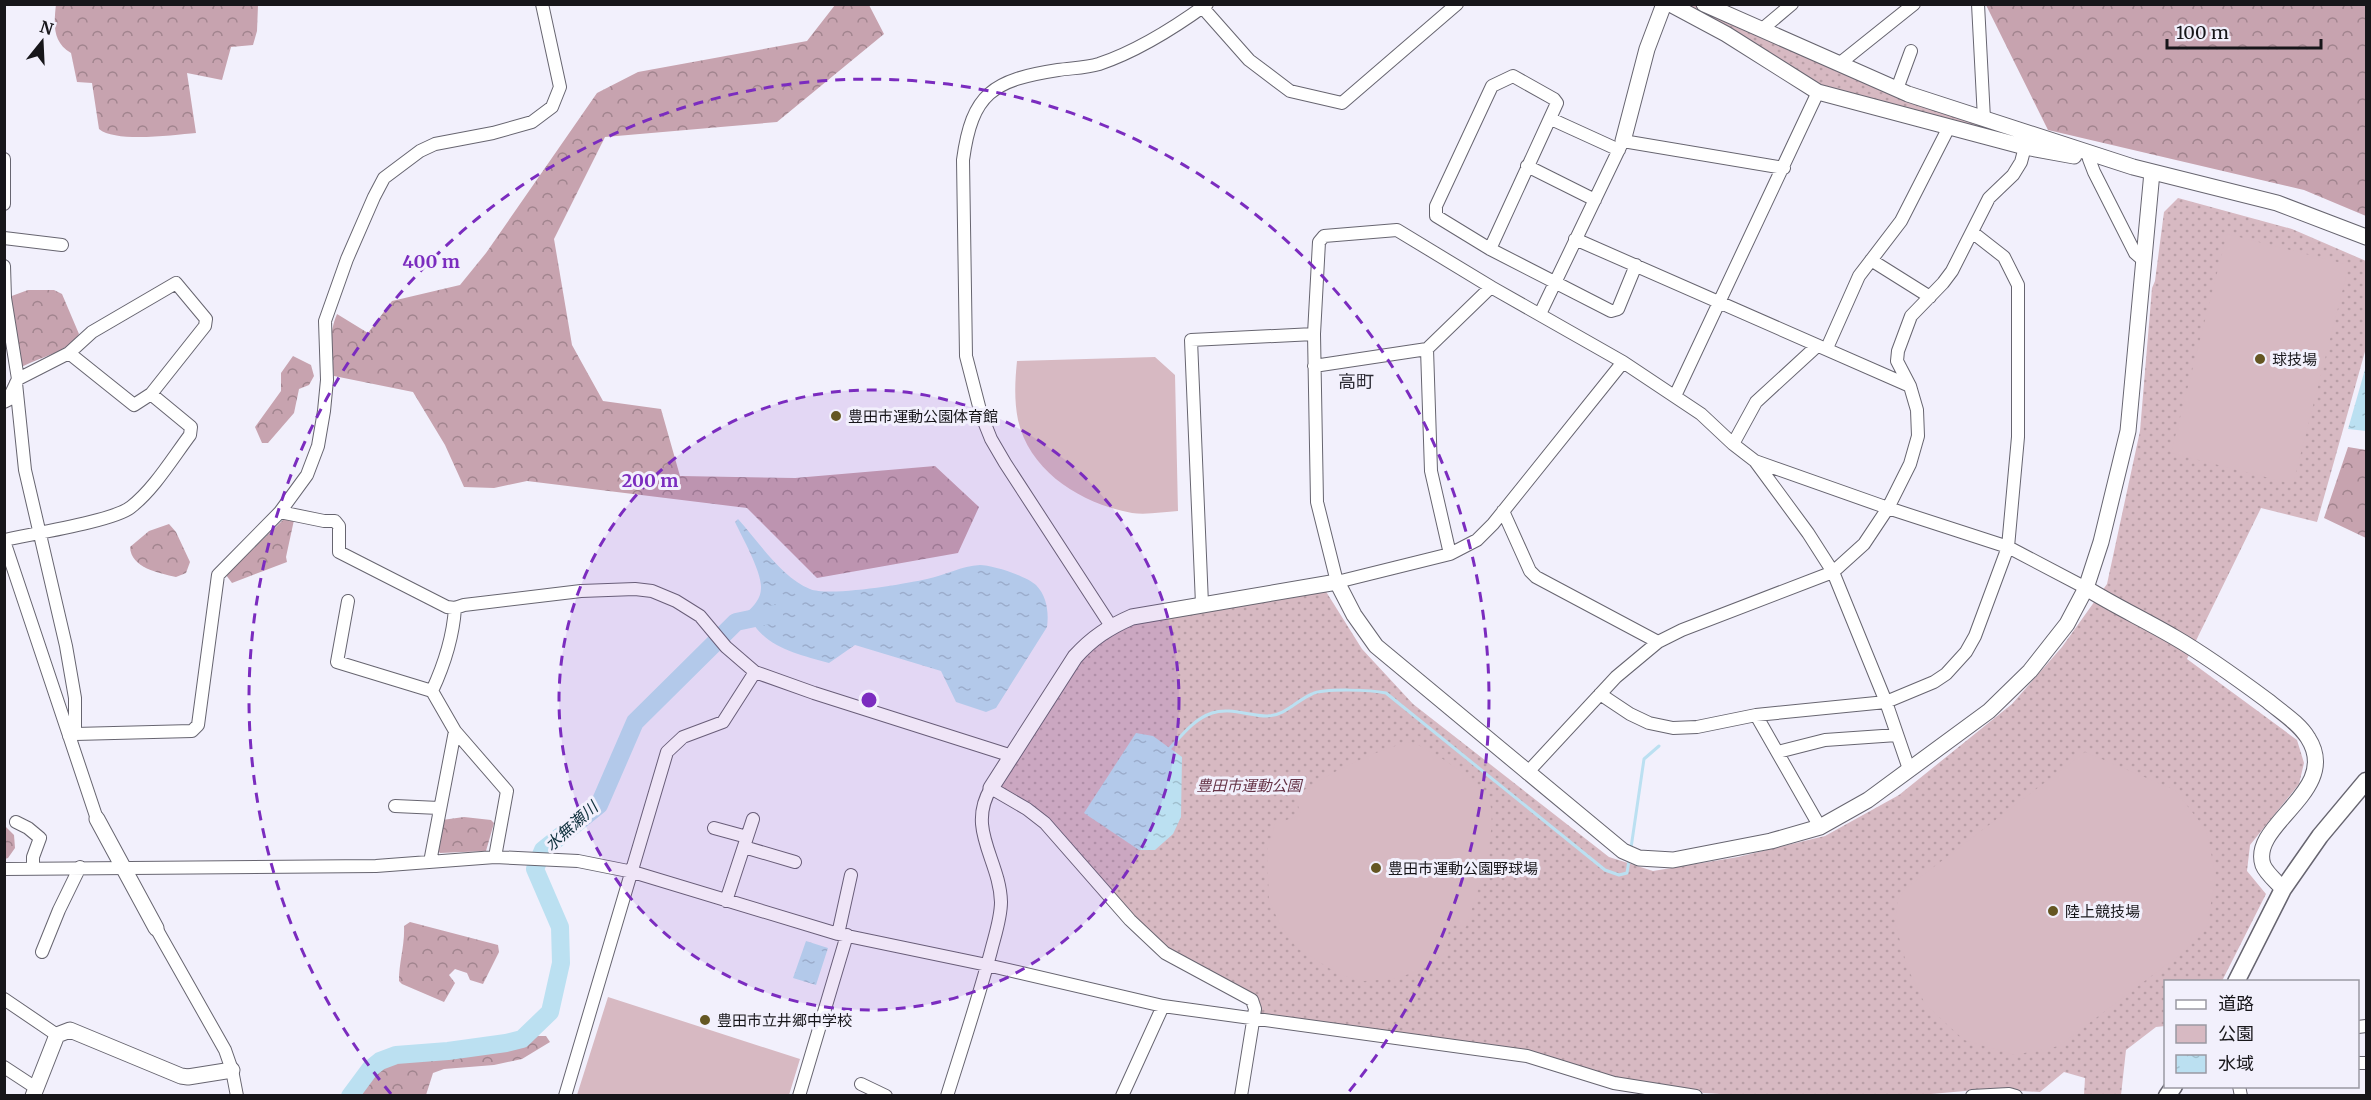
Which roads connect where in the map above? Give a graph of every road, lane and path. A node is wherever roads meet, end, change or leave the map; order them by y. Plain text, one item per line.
1 (542, 4) edge
2 (1457, 4) edge
3 (1664, 4) edge
4 (1670, 4) edge
5 (1704, 4) edge
6 (1792, 4) edge
7 (1914, 4) edge
8 (1978, 4) edge
9 (1205, 6) edge
10 (1761, 30) junction
11 (1911, 51) dead end
12 (1839, 64) junction
13 (1897, 89) junction
14 (1818, 92) junction
15 (1551, 119) junction
16 (1984, 119) junction
17 (1949, 127) junction
18 (1621, 146) junction
19 (2025, 147) junction
20 (4, 159) edge
21 (2089, 159) junction
22 (1527, 166) junction
23 (2133, 166) junction
24 (1784, 168) junction
25 (2152, 172) junction
26 (1595, 200) junction
27 (4, 204) edge
28 (1972, 231) junction
29 (2367, 237) edge
30 (4, 238) edge
31 (1575, 239) junction
32 (62, 245) dead end
33 (1490, 249) junction
34 (2143, 260) junction
35 (1871, 261) junction
36 (4, 266) edge
37 (1636, 266) junction
38 (1554, 284) junction
39 (1491, 287) junction
40 (1930, 297) junction
41 (1719, 302) junction
42 (1540, 314) junction
43 (1314, 334) junction
44 (1822, 347) junction
45 (1427, 349) junction
46 (69, 353) junction
47 (1623, 362) junction
48 (1314, 366) junction
49 (17, 381) junction
50 (1910, 386) junction
51 (151, 394) junction
52 (1675, 396) junction
53 (4, 402) edge
54 (1732, 444) junction
55 (1755, 461) junction
56 (1888, 508) junction
57 (1503, 511) junction
58 (280, 512) junction
59 (38, 533) junction
60 (4, 541) edge
61 (2008, 547) junction
62 (1450, 554) junction
63 (1833, 572) junction
64 (1336, 582) junction
65 (2086, 588) junction
66 (348, 601) dead end
67 (1202, 604) junction
68 (455, 608) junction
69 (1111, 626) junction
70 (1659, 642) junction
71 (755, 672) junction
72 (432, 691) junction
73 (1600, 694) junction
74 (1886, 702) junction
75 (1756, 715) junction
76 (454, 731) junction
77 (72, 735) junction
78 (1897, 735) junction
79 (1778, 752) junction
80 (1012, 756) junction
81 (1909, 769) junction
82 (1527, 772) junction
83 (2366, 784) edge
84 (991, 788) junction
85 (395, 806) dead end
86 (439, 808) junction
87 (97, 819) joint
88 (753, 819) dead end
89 (16, 822) dead end
90 (1820, 827) junction
91 (714, 828) dead end
92 (745, 842) junction
93 (495, 857) junction
94 (430, 862) junction
95 (795, 862) dead end
96 (80, 867) junction
97 (122, 868) junction
98 (4, 869) edge
99 (33, 869) junction
100 (633, 872) junction
101 (851, 875) dead end
102 (2283, 889) junction
103 (726, 901) junction
104 (156, 928) joint
105 (843, 935) junction
106 (42, 952) dead end
107 (987, 965) junction
108 (2237, 980) edge
109 (4, 999) edge
110 (1163, 1006) junction
111 (1254, 1017) junction
112 (57, 1035) junction
113 (4, 1067) edge
114 (232, 1070) junction
115 (861, 1084) dead end
116 (35, 1091) edge
117 (237, 1095) edge
118 (564, 1095) edge
119 (799, 1095) edge
120 (886, 1095) edge
121 (947, 1095) edge
122 (1122, 1095) edge
123 (1241, 1095) edge
124 (1694, 1095) edge
125 (1972, 1095) edge
126 (2016, 1095) edge

1 - 58 street
2 - 9 street
3 - 18 street
4 - 14 street
5 - 10 street
6 - 10 street
7 - 12 street
8 - 16 street
9 - 69 street
10 - 12 street
11 - 13 street
12 - 13 street
13 - 16 street
14 - 17 street
14 - 24 street
15 - 18 street
15 - 22 street
15 - 33 street
16 - 23 street
17 - 19 street
17 - 35 street
18 - 24 street
18 - 26 street
19 - 21 street
19 - 28 street
20 - 27 street
21 - 23 street
21 - 34 street
22 - 26 street
22 - 33 street
23 - 25 street
24 - 41 street
25 - 29 street
25 - 34 street
26 - 31 street
28 - 40 street
28 - 61 street
30 - 32 street
31 - 37 street
31 - 38 street
33 - 38 street
34 - 65 street
35 - 40 street
35 - 44 street
36 - 49 street
37 - 38 street
37 - 41 street
38 - 42 street
39 - 42 street
39 - 43 street
39 - 45 street
40 - 50 street
41 - 44 street
41 - 52 street
42 - 47 street
43 - 48 street
43 - 67 street
44 - 50 street
44 - 54 street
45 - 48 street
45 - 62 street
46 - 49 street
46 - 51 street
46 - 51 street
47 - 52 street
47 - 57 street
48 - 64 street
49 - 53 street
49 - 59 street
50 - 56 street
51 - 59 street
52 - 54 street
54 - 55 street
55 - 56 street
55 - 63 street
56 - 61 street
56 - 63 street
57 - 62 street
57 - 70 street
58 - 68 street
58 - 77 street
59 - 60 street
59 - 77 street
60 - 77 street
61 - 65 street
61 - 74 street
62 - 64 street
63 - 70 street
63 - 74 street
64 - 67 street
64 - 82 street
65 - 81 street
65 - 102 street
66 - 72 street
67 - 69 street
68 - 71 street
68 - 72 street
69 - 80 street
70 - 73 street
71 - 80 street
71 - 100 street
72 - 76 street
73 - 75 street
73 - 82 street
74 - 75 street
74 - 78 street
75 - 79 street
76 - 86 street
76 - 93 street
77 - 87 street
78 - 79 street
78 - 81 street
79 - 90 street
80 - 84 street
81 - 90 street
82 - 90 street
83 - 102 main road
84 - 107 street
84 - 111 street
85 - 86 street
86 - 94 street
87 - 97 street
88 - 92 street
89 - 99 street
91 - 92 street
92 - 95 street
92 - 103 street
93 - 94 street
93 - 100 street
94 - 97 street
96 - 97 street
96 - 99 street
96 - 106 street
97 - 104 street
98 - 99 street
100 - 103 street
100 - 118 street
101 - 105 street
102 - 108 main road
103 - 105 street
104 - 114 street
105 - 107 street
105 - 119 street
107 - 110 street
107 - 121 street
109 - 112 street
110 - 111 street
110 - 122 street
111 - 123 street
111 - 124 street
112 - 114 street
112 - 116 street
113 - 116 street
114 - 117 street
115 - 120 street
125 - 126 street

